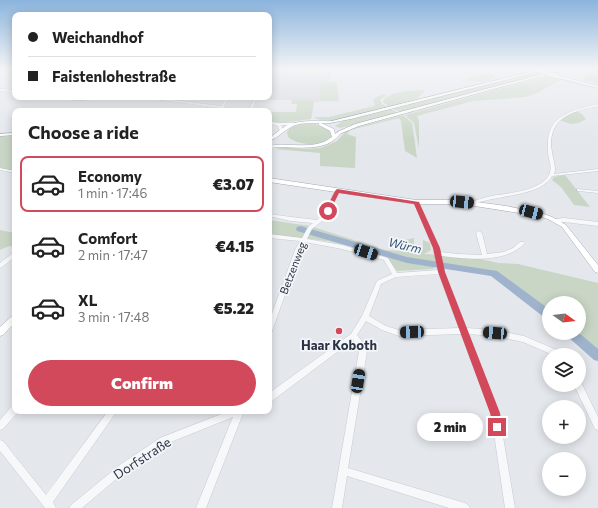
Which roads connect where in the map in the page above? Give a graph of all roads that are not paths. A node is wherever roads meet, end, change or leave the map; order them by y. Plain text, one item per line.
1 (451, 93) edge
2 (477, 93) edge
3 (422, 98) dead end
4 (167, 100) edge
5 (196, 100) edge
6 (226, 100) edge
7 (414, 102) junction
8 (193, 104) junction
9 (598, 105) edge
10 (217, 106) joint
11 (223, 107) joint
12 (313, 122) junction
13 (330, 122) joint
14 (272, 123) edge
15 (276, 124) junction
16 (296, 124) junction
17 (282, 132) junction
18 (340, 132) joint
19 (12, 134) edge
20 (0, 135) edge
21 (334, 137) junction
22 (272, 138) edge
23 (299, 145) junction
24 (272, 147) edge
25 (0, 169) edge
26 (598, 170) edge
27 (12, 171) edge
28 (552, 175) junction
29 (272, 180) edge
30 (579, 190) dead end
31 (337, 191) junction
32 (598, 192) edge
33 (416, 202) junction
34 (472, 203) junction
35 (272, 216) edge
36 (556, 221) junction
37 (317, 222) junction
38 (598, 224) edge
39 (479, 233) dead end
40 (272, 236) edge
41 (303, 240) junction
42 (522, 243) dead end
43 (12, 256) edge
44 (438, 257) junction
45 (485, 257) junction
46 (0, 266) edge
47 (441, 270) junction
48 (598, 270) edge
49 (395, 275) junction
50 (365, 317) junction
51 (12, 321) edge
52 (272, 323) edge
53 (464, 331) junction
54 (0, 332) edge
55 (353, 336) junction
56 (545, 348) edge
57 (581, 392) edge
58 (272, 396) edge
59 (12, 412) edge
60 (111, 414) edge
61 (231, 414) edge
62 (238, 414) edge
63 (0, 426) edge
64 (598, 426) edge
65 (0, 444) edge
66 (344, 471) junction
67 (49, 505) edge
68 (74, 508) edge
69 (201, 508) edge
70 (337, 508) edge
71 (465, 508) edge
72 (510, 508) edge

1 - 7 highway
2 - 18 highway
3 - 7 highway
4 - 8 street
5 - 8 street
6 - 11 street
7 - 13 highway
8 - 10 street
9 - 28 street
10 - 11 street
12 - 13 main road
12 - 16 main road
12 - 21 main road
14 - 15 street
15 - 16 street
15 - 17 street
16 - 17 main road
17 - 22 main road
17 - 23 main road
18 - 21 main road
19 - 20 main road
21 - 23 main road
23 - 24 main road
25 - 27 street
26 - 28 street
28 - 34 street
29 - 31 main road
30 - 32 street
31 - 33 main road
31 - 37 street, Betzenweg
33 - 34 main road
33 - 44 street
34 - 36 main road
35 - 37 street
36 - 38 street
36 - 48 main road
37 - 41 street, Betzenweg
39 - 45 street
40 - 41 street
41 - 49 street
41 - 52 street, Betzenweg
42 - 45 street
43 - 46 street
44 - 45 street
44 - 47 street
47 - 49 street
47 - 53 street
49 - 50 street
50 - 53 street
50 - 55 street
51 - 54 main road
53 - 56 street
53 - 72 street
55 - 58 street
55 - 66 street
57 - 64 street
59 - 63 street
60 - 67 street
61 - 68 street, Dorfstraße
62 - 69 street
65 - 67 street
66 - 70 street
66 - 71 street

